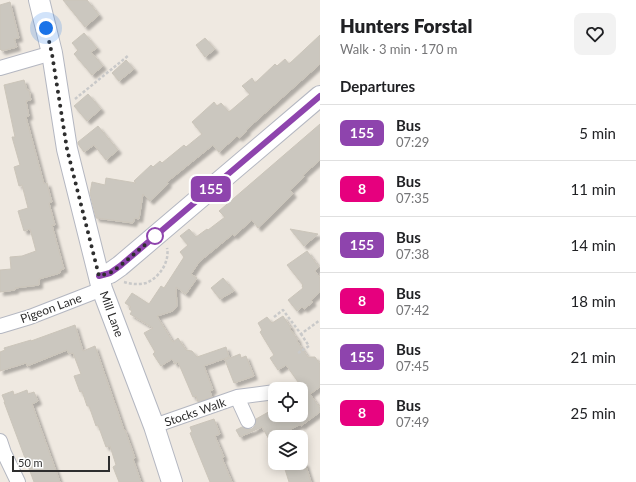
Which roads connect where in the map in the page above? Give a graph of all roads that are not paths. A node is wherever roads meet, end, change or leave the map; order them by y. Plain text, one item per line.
1 (41, 1) edge
2 (52, 54) junction
3 (0, 68) edge
4 (320, 96) edge
5 (104, 280) junction
6 (0, 326) edge
7 (268, 393) edge
8 (237, 398) junction
9 (248, 421) dead end
10 (154, 426) junction
11 (1, 450) edge
12 (18, 482) edge
13 (172, 482) edge

1 - 2 street, Mill Lane
2 - 3 street
2 - 5 street, Mill Lane
4 - 5 street
5 - 6 street, Pigeon Lane
5 - 10 street, Mill Lane
7 - 8 street, Stocks Walk
8 - 9 street, Stocks Walk
8 - 10 street, Stocks Walk
10 - 13 street, Mill Lane
11 - 12 street

